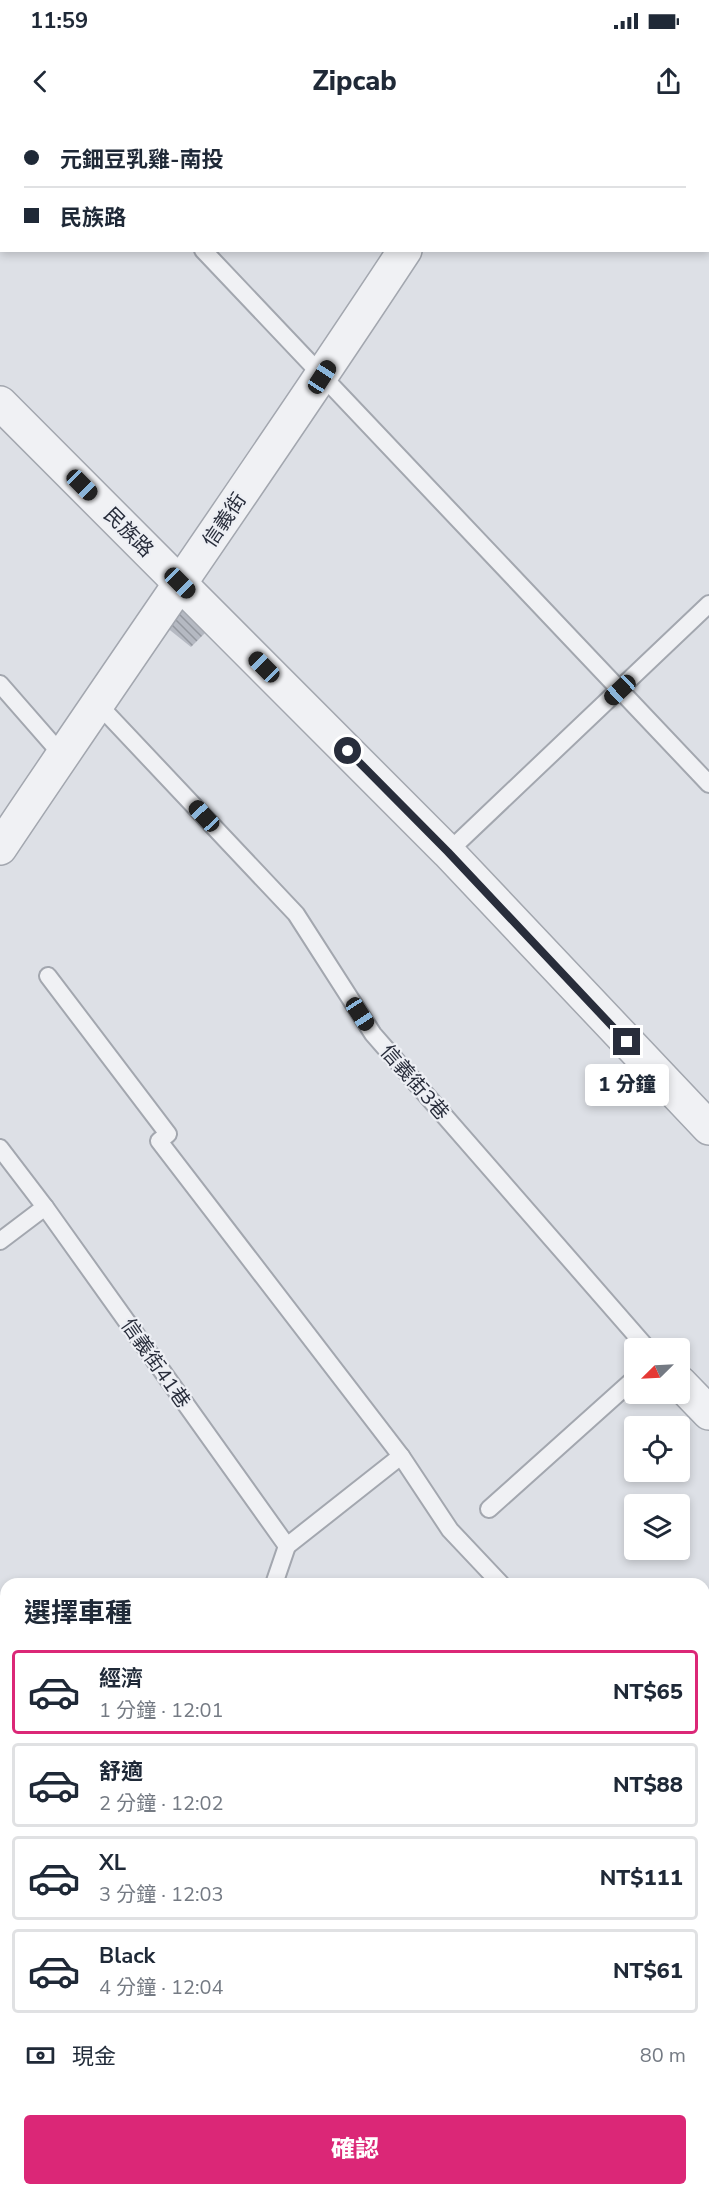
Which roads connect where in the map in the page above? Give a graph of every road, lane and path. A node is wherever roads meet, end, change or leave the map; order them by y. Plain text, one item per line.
1 (205, 252) edge
2 (404, 252) edge
3 (322, 377) junction
4 (0, 403) edge
5 (180, 583) junction
6 (709, 604) edge
7 (0, 684) edge
8 (620, 690) junction
9 (97, 703) junction
10 (62, 755) junction
11 (709, 784) edge
12 (0, 848) edge
13 (448, 852) junction
14 (48, 976) dead end
15 (709, 1128) edge
16 (0, 1148) edge
17 (45, 1207) junction
18 (0, 1241) edge
19 (638, 1338) edge
20 (624, 1388) edge
21 (690, 1393) edge
22 (709, 1413) edge
23 (401, 1456) junction
24 (489, 1509) dead end
25 (287, 1546) junction
26 (276, 1578) edge
27 (495, 1578) edge

1 - 3 lane
2 - 3 street, 信義街
3 - 5 street, 信義街
3 - 8 lane
4 - 5 street, 民族路
5 - 9 street, 信義街
5 - 13 street, 民族路
6 - 8 lane
7 - 10 lane
8 - 11 lane
8 - 13 lane
9 - 10 street, 信義街
9 - 19 lane, 信義街3巷
10 - 12 street, 信義街
13 - 15 street, 民族路
14 - 23 lane
16 - 17 lane, 信義街41巷
17 - 18 lane
17 - 25 lane, 信義街41巷
20 - 24 lane
21 - 22 street
23 - 25 lane
23 - 27 lane
25 - 26 lane

